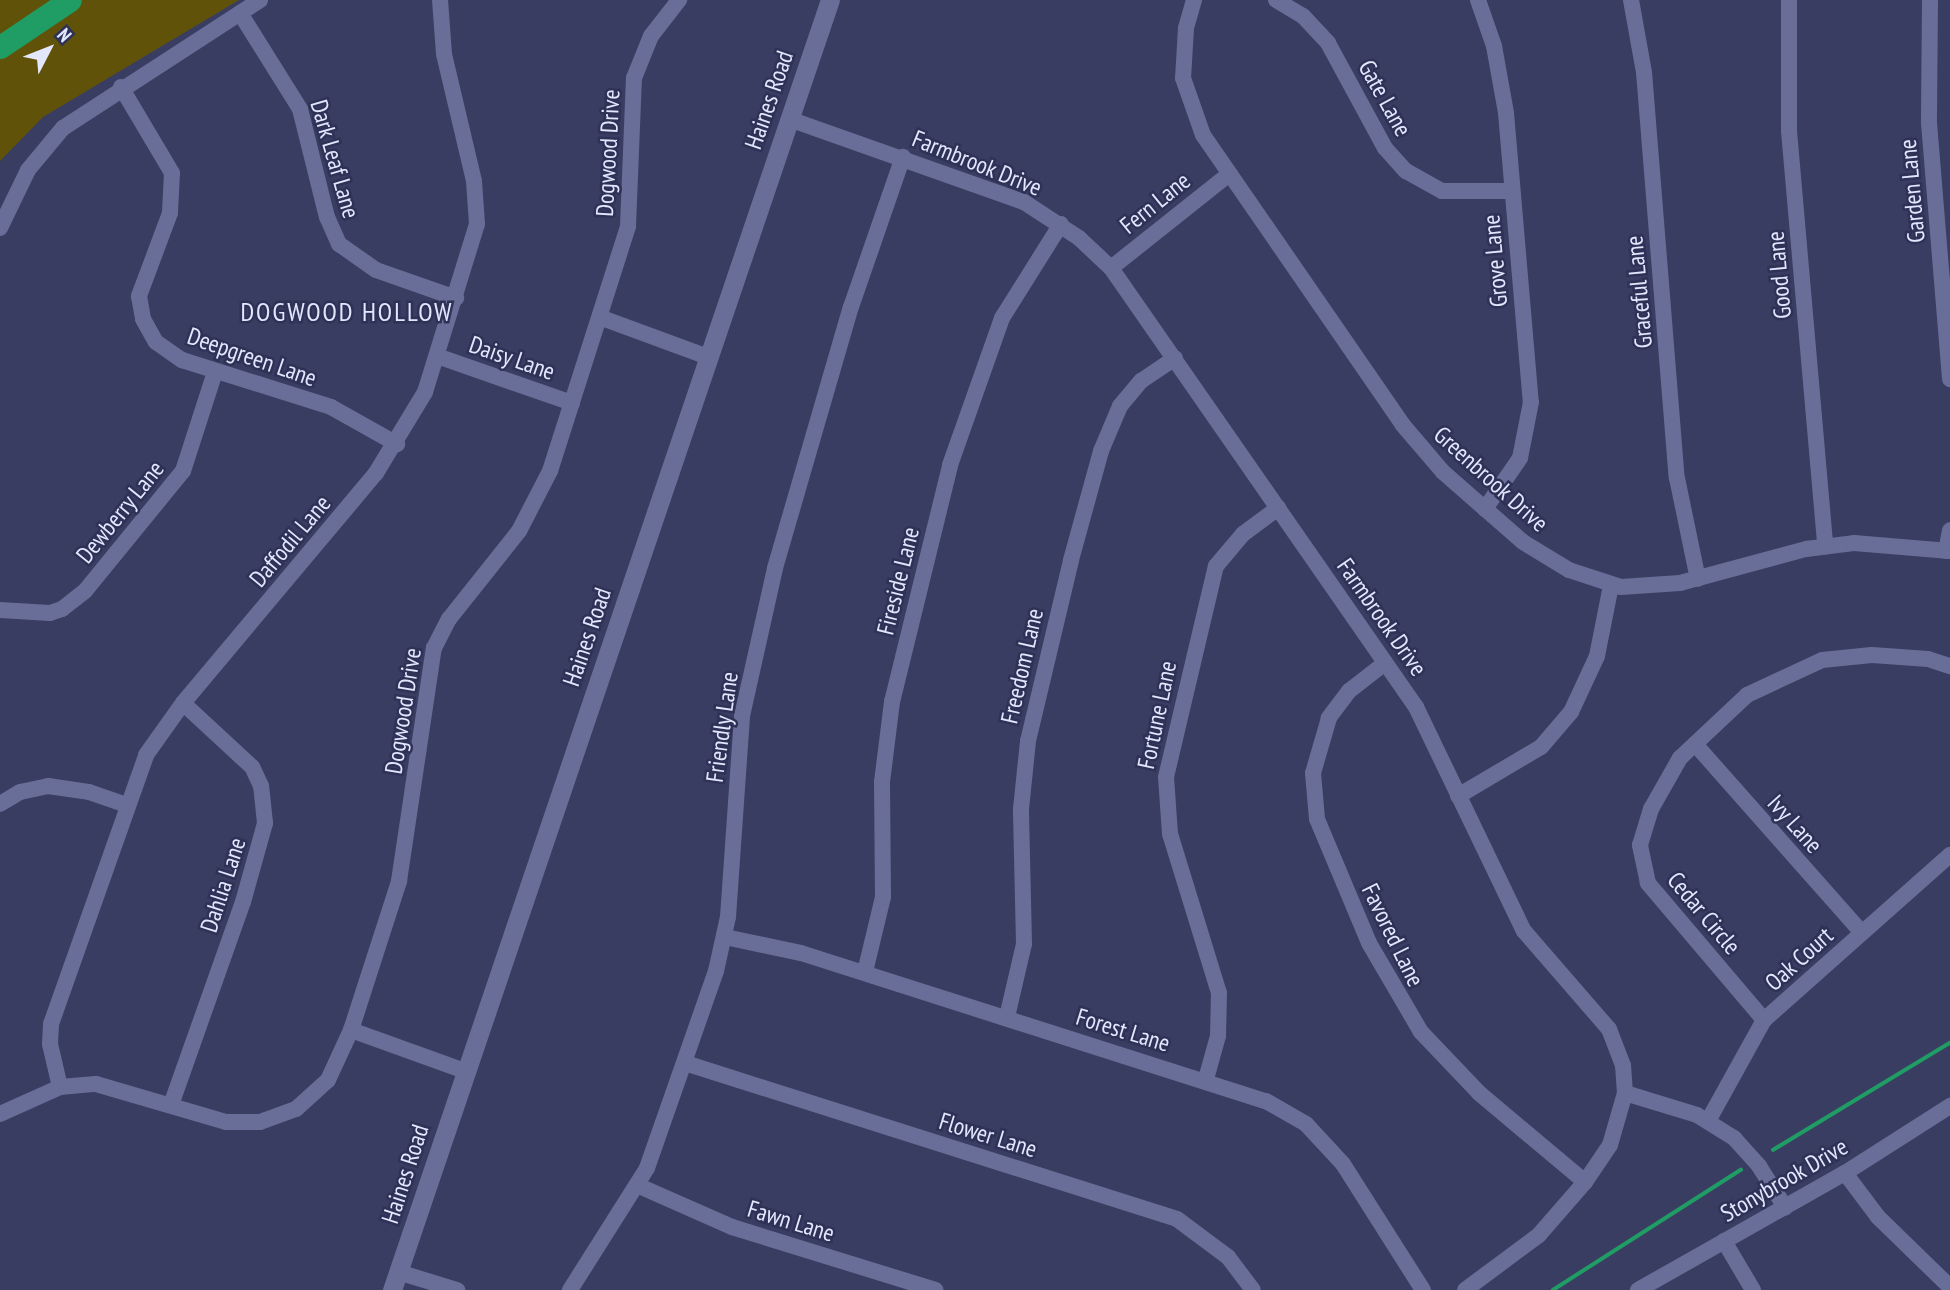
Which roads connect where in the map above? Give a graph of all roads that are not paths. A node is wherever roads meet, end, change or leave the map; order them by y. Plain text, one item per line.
1 (260, 0) edge
2 (440, 0) edge
3 (679, 0) edge
4 (830, 0) edge
5 (1194, 0) edge
6 (1276, 0) edge
7 (1478, 0) edge
8 (1631, 0) edge
9 (1789, 0) edge
10 (1930, 0) edge
11 (240, 13) junction
12 (121, 87) junction
13 (789, 119) junction
14 (903, 157) junction
15 (1228, 175) junction
16 (1512, 191) junction
17 (1061, 224) junction
18 (0, 228) edge
19 (1111, 268) junction
20 (456, 298) junction
21 (602, 318) junction
22 (437, 356) junction
23 (708, 357) junction
24 (1175, 358) junction
25 (215, 372) junction
26 (1950, 379) edge
27 (572, 403) junction
28 (397, 444) junction
29 (1278, 508) junction
30 (1485, 509) junction
31 (1950, 530) edge
32 (1825, 546) junction
33 (1948, 551) edge
34 (1698, 579) junction
35 (1611, 585) junction
36 (0, 610) edge
37 (1385, 663) junction
38 (1950, 666) edge
39 (183, 703) junction
40 (1695, 744) junction
41 (1458, 796) junction
42 (0, 804) edge
43 (126, 805) junction
44 (1950, 855) edge
45 (1862, 933) junction
46 (725, 937) junction
47 (865, 972) junction
48 (1007, 1017) junction
49 (1764, 1020) junction
50 (351, 1030) junction
51 (685, 1063) junction
52 (465, 1071) junction
53 (1206, 1079) junction
54 (60, 1087) junction
55 (1625, 1093) junction
56 (171, 1105) junction
57 (1950, 1106) edge
58 (0, 1114) edge
59 (1708, 1121) junction
60 (1845, 1173) junction
61 (1585, 1182) junction
62 (639, 1186) junction
63 (1785, 1207) junction
64 (1724, 1241) junction
65 (395, 1281) edge
66 (1950, 1287) edge
67 (457, 1290) edge
68 (570, 1290) edge
69 (935, 1290) edge
70 (1253, 1290) edge
71 (1423, 1290) edge
72 (1465, 1290) edge
73 (1638, 1290) edge
74 (1753, 1290) edge

1 - 11 street
2 - 20 street, Daffodil Lane
3 - 21 street, Dogwood Drive
4 - 13 street, Haines Road
5 - 15 street, Greenbrook Drive
6 - 16 street, Gate Lane
7 - 16 street, Grove Lane
8 - 34 street, Graceful Lane
9 - 32 street, Good Lane
10 - 26 street, Garden Lane
11 - 12 street
11 - 20 street, Dark Leaf Lane
12 - 18 street
12 - 25 street, Deepgreen Lane
13 - 14 street, Farmbrook Drive
13 - 23 street, Haines Road
14 - 17 street, Farmbrook Drive
14 - 46 street, Friendly Lane
15 - 19 street, Fern Lane
15 - 30 street, Greenbrook Drive
16 - 30 street, Grove Lane
17 - 19 street, Farmbrook Drive
17 - 47 street, Fireside Lane
19 - 24 street, Farmbrook Drive
20 - 22 street, Daffodil Lane
21 - 23 street
21 - 27 street, Dogwood Drive
22 - 27 street, Daisy Lane
22 - 28 street, Daffodil Lane
23 - 52 street, Haines Road
24 - 29 street, Farmbrook Drive
24 - 48 street, Freedom Lane
25 - 28 street, Deepgreen Lane
25 - 36 street, Dewberry Lane
27 - 50 street, Dogwood Drive
28 - 39 street, Daffodil Lane
29 - 37 street, Farmbrook Drive
29 - 53 street, Fortune Lane
30 - 35 street, Greenbrook Drive
31 - 33 street
32 - 33 street, Greenbrook Drive
32 - 34 street, Greenbrook Drive
34 - 35 street, Greenbrook Drive
35 - 41 street
37 - 41 street, Farmbrook Drive
37 - 61 street, Favored Lane
38 - 40 street, Cedar Circle
39 - 43 street, Daffodil Lane
39 - 56 street, Dahlia Lane
40 - 45 street, Ivy Lane
40 - 49 street, Cedar Circle
41 - 55 street, Farmbrook Drive
42 - 43 street
43 - 54 street, Daffodil Lane
44 - 45 street, Oak Court
45 - 49 street, Oak Court
46 - 47 street, Forest Lane
46 - 51 street, Friendly Lane
47 - 48 street, Forest Lane
48 - 53 street, Forest Lane
49 - 59 street, Oak Court
50 - 52 street
50 - 56 street, Dogwood Drive
51 - 62 street, Friendly Lane
51 - 70 street, Flower Lane
52 - 65 street, Haines Road
53 - 71 street, Forest Lane
54 - 56 street, Dogwood Drive
54 - 58 street, Dogwood Drive
55 - 59 street
55 - 61 street, Farmbrook Drive
57 - 60 street, Stonybrook Drive
59 - 63 street
60 - 63 street, Stonybrook Drive
60 - 66 street
61 - 72 street, Farmbrook Drive
62 - 68 street, Friendly Lane
62 - 69 street, Fawn Lane
63 - 64 street, Stonybrook Drive
64 - 73 street, Stonybrook Drive
64 - 74 street
65 - 67 street

